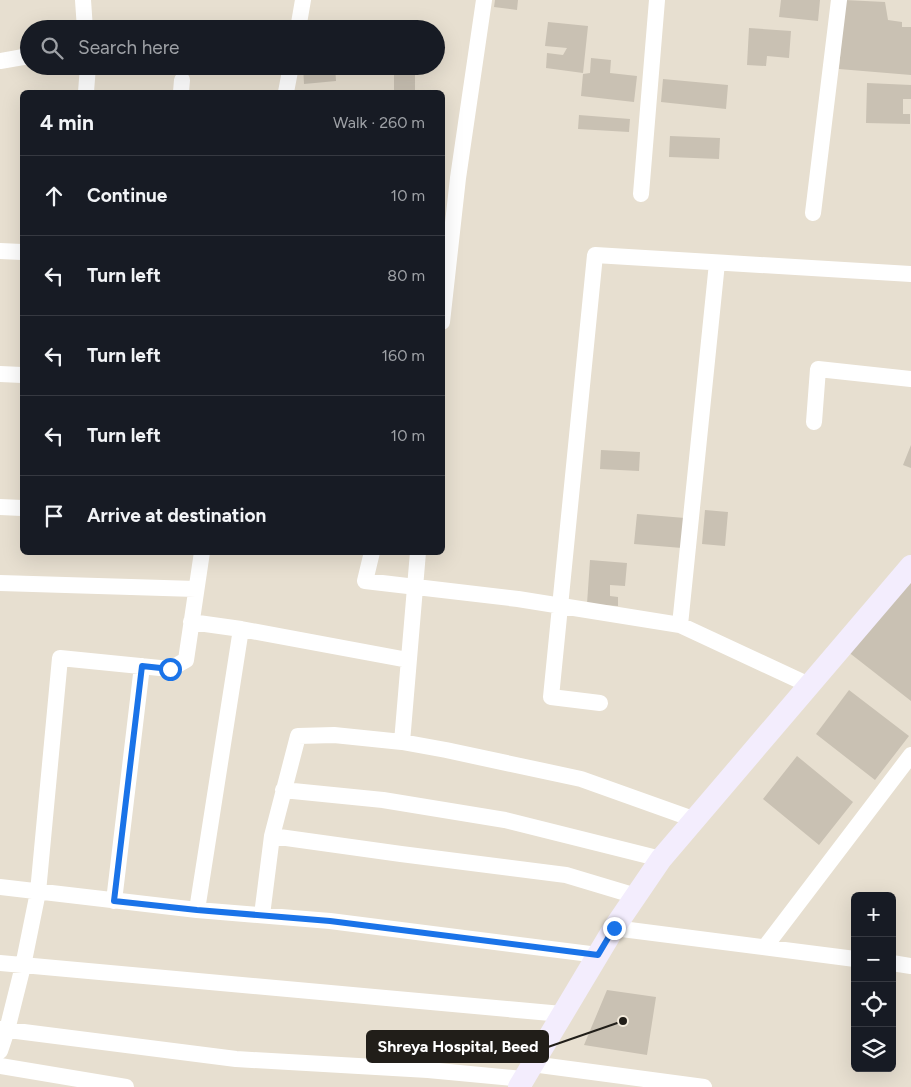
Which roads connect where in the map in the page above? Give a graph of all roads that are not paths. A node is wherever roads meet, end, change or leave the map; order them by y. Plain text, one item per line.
1 (83, 0) edge
2 (304, 0) edge
3 (484, 0) edge
4 (657, 0) edge
5 (839, 0) edge
6 (84, 20) edge
7 (300, 20) edge
8 (20, 58) edge
9 (0, 61) edge
10 (87, 75) edge
11 (289, 75) edge
12 (86, 90) edge
13 (286, 90) edge
14 (641, 194) dead end
15 (813, 213) dead end
16 (0, 251) edge
17 (20, 252) edge
18 (717, 263) junction
19 (911, 274) edge
20 (445, 295) edge
21 (0, 374) edge
22 (20, 376) edge
23 (911, 379) edge
24 (814, 422) dead end
25 (0, 507) edge
26 (20, 508) edge
27 (202, 555) edge
28 (371, 555) edge
29 (418, 555) edge
30 (911, 566) edge
31 (0, 583) edge
32 (415, 587) junction
33 (196, 590) junction
34 (560, 606) junction
35 (191, 622) junction
36 (680, 626) junction
37 (241, 629) junction
38 (408, 660) junction
39 (142, 666) junction
40 (809, 685) junction
41 (600, 703) dead end
42 (402, 742) junction
43 (911, 755) edge
44 (283, 790) junction
45 (693, 819) junction
46 (272, 836) junction
47 (660, 859) junction
48 (0, 887) edge
49 (38, 892) junction
50 (636, 896) junction
51 (114, 901) junction
52 (197, 910) junction
53 (262, 915) junction
54 (614, 928) junction
55 (765, 947) junction
56 (598, 955) junction
57 (851, 958) edge
58 (0, 963) edge
59 (896, 964) edge
60 (24, 966) junction
61 (911, 966) edge
62 (562, 1014) junction
63 (4, 1029) edge
64 (0, 1051) edge
65 (0, 1066) edge
66 (525, 1077) edge
67 (36, 1080) edge
68 (71, 1082) edge
69 (116, 1086) edge
70 (704, 1087) edge

1 - 6 street
2 - 7 street
3 - 20 street
4 - 14 street
5 - 15 street
8 - 9 street
10 - 12 street
11 - 13 street
16 - 17 street
18 - 19 street
18 - 34 street
18 - 36 street
21 - 22 street
23 - 24 street
25 - 26 street
27 - 33 street
28 - 32 street
29 - 32 street
30 - 40 main road
31 - 33 street
32 - 34 street
32 - 38 street
33 - 35 street
34 - 36 street
34 - 41 street
35 - 37 street
35 - 39 street
36 - 40 street
37 - 38 street
37 - 52 street
38 - 42 street
39 - 49 street
39 - 51 street
40 - 45 main road
42 - 44 street
42 - 45 street
43 - 55 street
44 - 46 street
44 - 47 street
45 - 47 main road
46 - 50 street
46 - 53 street
47 - 50 main road
48 - 49 street
49 - 51 street
49 - 60 street
50 - 54 main road
51 - 52 street
52 - 53 street
53 - 56 street
54 - 55 street
54 - 56 main road
55 - 57 street
56 - 62 main road
58 - 60 street
59 - 61 street
60 - 62 street
60 - 63 street
62 - 66 main road
63 - 64 street
63 - 66 street
65 - 67 street
66 - 70 street
67 - 68 street
68 - 69 street

